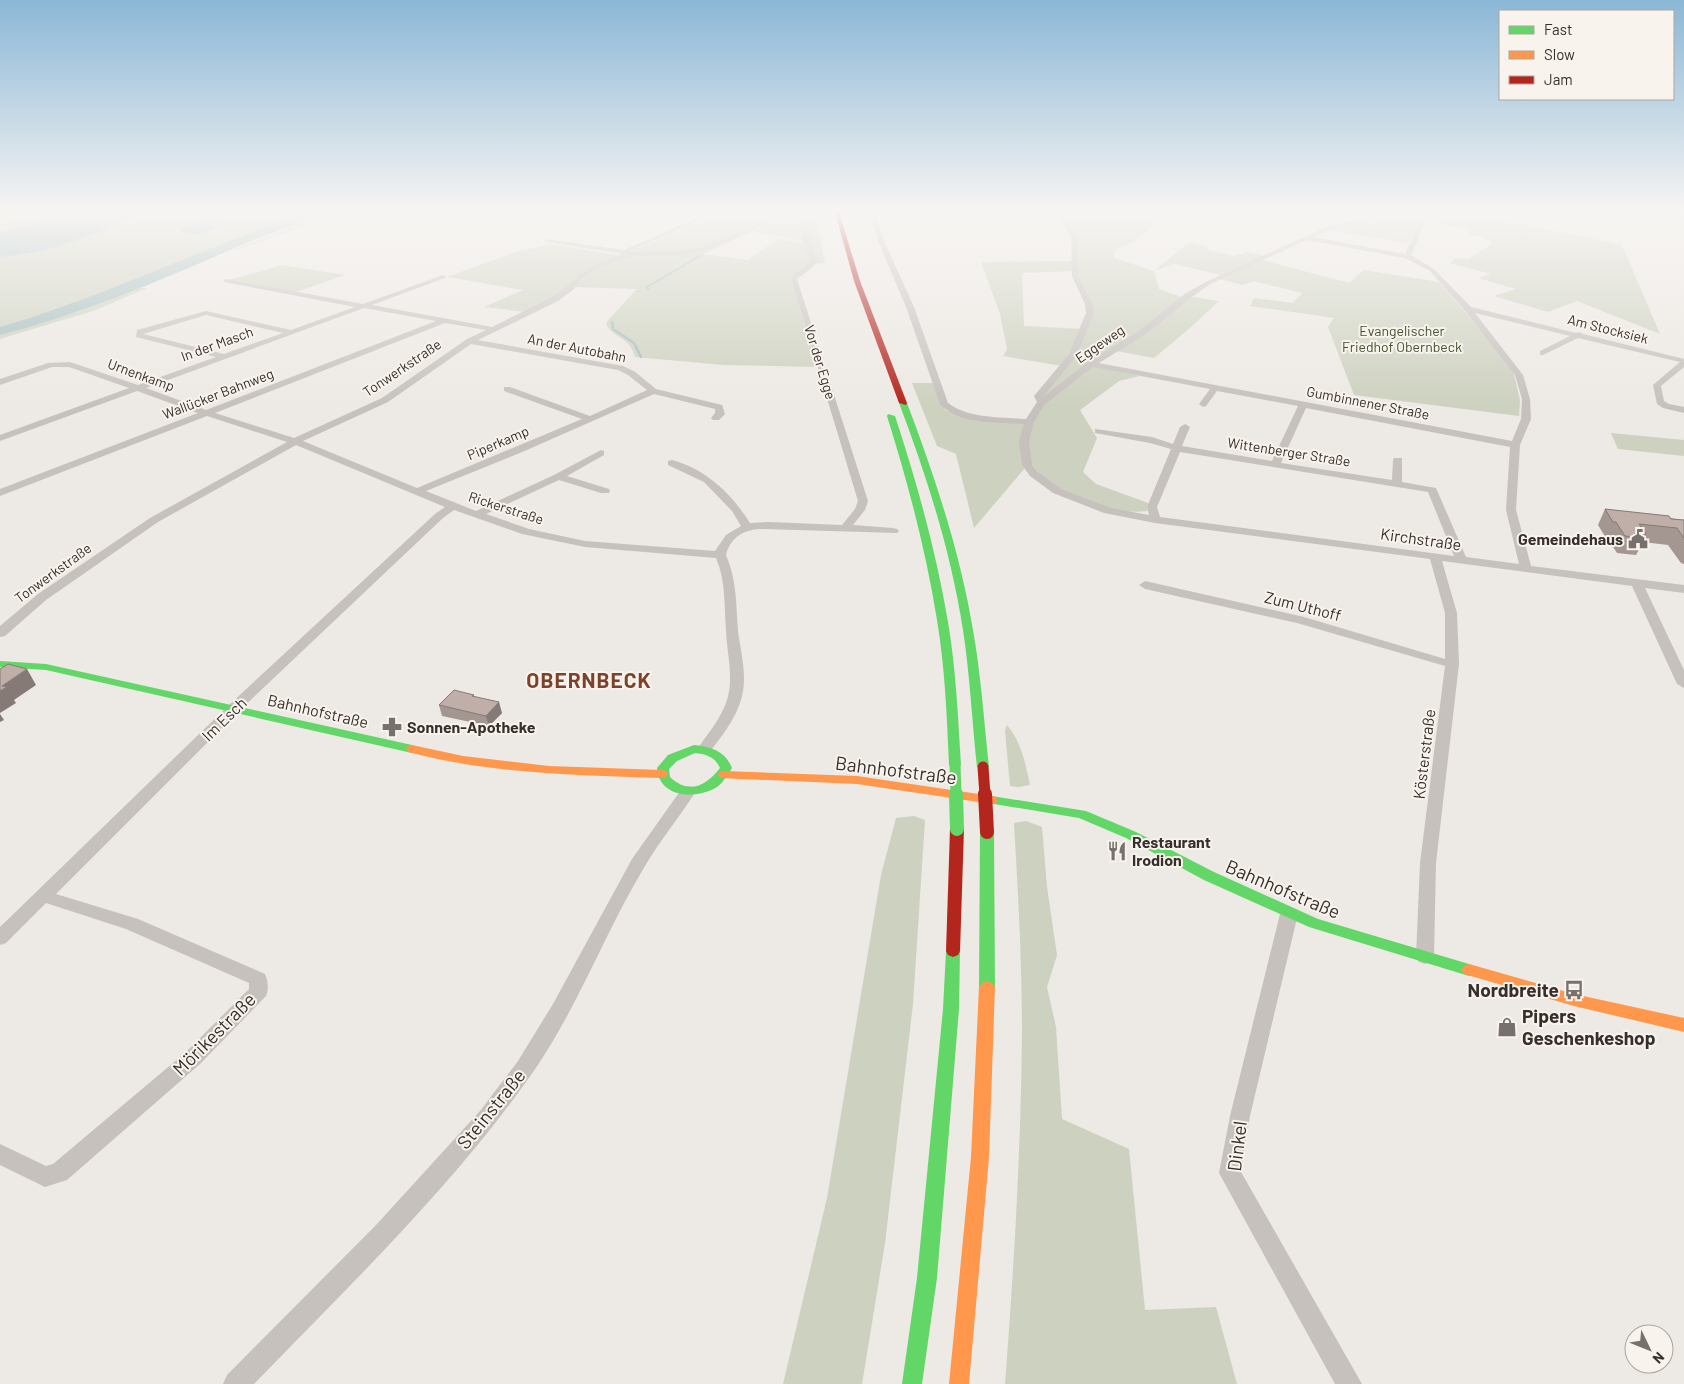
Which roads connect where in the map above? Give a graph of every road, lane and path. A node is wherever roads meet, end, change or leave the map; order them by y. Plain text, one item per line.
1 (443, 277) dead end
2 (580, 277) edge
3 (795, 277) edge
4 (855, 277) edge
5 (897, 277) edge
6 (1075, 277) edge
7 (1222, 277) edge
8 (1438, 277) edge
9 (226, 281) dead end
10 (364, 306) junction
11 (1468, 309) junction
12 (446, 320) junction
13 (491, 329) junction
14 (291, 332) junction
15 (1579, 334) junction
16 (470, 342) junction
17 (1544, 353) dead end
18 (223, 356) junction
19 (1684, 362) edge
20 (1091, 364) junction
21 (0, 382) edge
22 (138, 388) junction
23 (1215, 388) junction
24 (507, 389) dead end
25 (653, 391) junction
26 (1041, 403) junction
27 (1203, 404) dead end
28 (1303, 404) junction
29 (887, 405) dead end
30 (1684, 410) edge
31 (206, 413) junction
32 (588, 418) junction
33 (716, 418) dead end
34 (1030, 422) junction
35 (1185, 427) dead end
36 (1098, 431) dead end
37 (0, 438) edge
38 (295, 441) junction
39 (1515, 445) junction
40 (1177, 448) junction
41 (601, 452) dead end
42 (1398, 460) dead end
43 (672, 463) dead end
44 (1275, 465) junction
45 (558, 476) junction
46 (1397, 485) junction
47 (418, 491) junction
48 (605, 491) dead end
49 (0, 493) edge
50 (453, 506) junction
51 (475, 515) junction
52 (1155, 520) junction
53 (747, 527) junction
54 (845, 528) junction
55 (893, 531) dead end
56 (720, 555) junction
57 (1435, 557) junction
58 (1462, 561) junction
59 (1526, 569) junction
60 (1637, 583) junction
61 (1145, 585) dead end
62 (1684, 589) edge
63 (0, 633) edge
64 (0, 664) edge
65 (1452, 664) junction
66 (1684, 684) edge
67 (234, 708) junction
68 (704, 750) junction
69 (662, 774) junction
70 (724, 775) junction
71 (688, 791) junction
72 (44, 896) junction
73 (1289, 914) junction
74 (0, 938) edge
75 (1425, 957) junction
76 (1684, 1025) edge
77 (0, 1154) edge
78 (236, 1384) edge
79 (912, 1384) edge
80 (960, 1384) edge
81 (1349, 1384) edge

1 - 10 street, In der Masch
2 - 13 street, Tonwerkstraße
3 - 54 street, Vor der Egge
4 - 80 main road, bridge
5 - 34 street
6 - 26 street
7 - 20 street, Eggeweg
8 - 11 street
9 - 10 street
10 - 12 street
10 - 14 street, In der Masch
11 - 15 street, Am Stocksiek
11 - 39 street
12 - 13 street
12 - 31 street, Wallücker Bahnweg
13 - 16 street, Tonwerkstraße
14 - 18 street, In der Masch
14 - 18 street
15 - 17 street
15 - 19 street, Am Stocksiek
16 - 25 street, An der Autobahn
16 - 38 street, Tonwerkstraße
18 - 22 street, In der Masch
19 - 30 street
20 - 23 street, Gumbinnener Straße
20 - 26 street, Eggeweg
21 - 22 street, Urnenkamp
22 - 31 street, Urnenkamp
22 - 37 street, In der Masch
23 - 27 street
23 - 28 street, Gumbinnener Straße
24 - 32 street
25 - 32 street, Piperkamp
25 - 33 street, An der Autobahn
26 - 34 street, Eggeweg
28 - 39 street, Gumbinnener Straße
28 - 44 street
29 - 79 main road, bridge
31 - 38 street, Urnenkamp
31 - 49 street, Wallücker Bahnweg
32 - 47 street, Piperkamp
34 - 52 street, Eggeweg
35 - 40 street
36 - 40 street, Wittenberger Straße
38 - 47 street, Rickerstraße
38 - 63 street, Tonwerkstraße
39 - 59 street
40 - 44 street, Wittenberger Straße
40 - 52 street
41 - 45 street
42 - 46 street
43 - 53 street
44 - 46 street, Wittenberger Straße
45 - 48 street
45 - 51 street
46 - 58 street, Wittenberger Straße
47 - 50 street, Rickerstraße
50 - 51 street, Rickerstraße
50 - 67 street, Im Esch
51 - 56 street, Rickerstraße
52 - 57 street, Kirchstraße
53 - 54 street
53 - 56 street
54 - 55 street
56 - 68 street
57 - 58 street, Kirchstraße
57 - 65 street, Kösterstraße
58 - 59 street, Kirchstraße
59 - 60 street, Kirchstraße
60 - 62 street, Kirchstraße
60 - 66 street
61 - 65 street, Zum Uthoff
64 - 67 main road, Bahnhofstraße
65 - 75 street, Kösterstraße
67 - 69 main road, Bahnhofstraße
67 - 72 street, Im Esch
68 - 69 main road
68 - 70 main road
69 - 71 main road
70 - 71 main road
70 - 73 main road, Bahnhofstraße
71 - 78 street, Steinstraße
72 - 74 street, Im Esch
72 - 77 street, Mörikestraße
73 - 75 main road, Bahnhofstraße
73 - 81 street, Dinkel
75 - 76 main road, Bahnhofstraße

